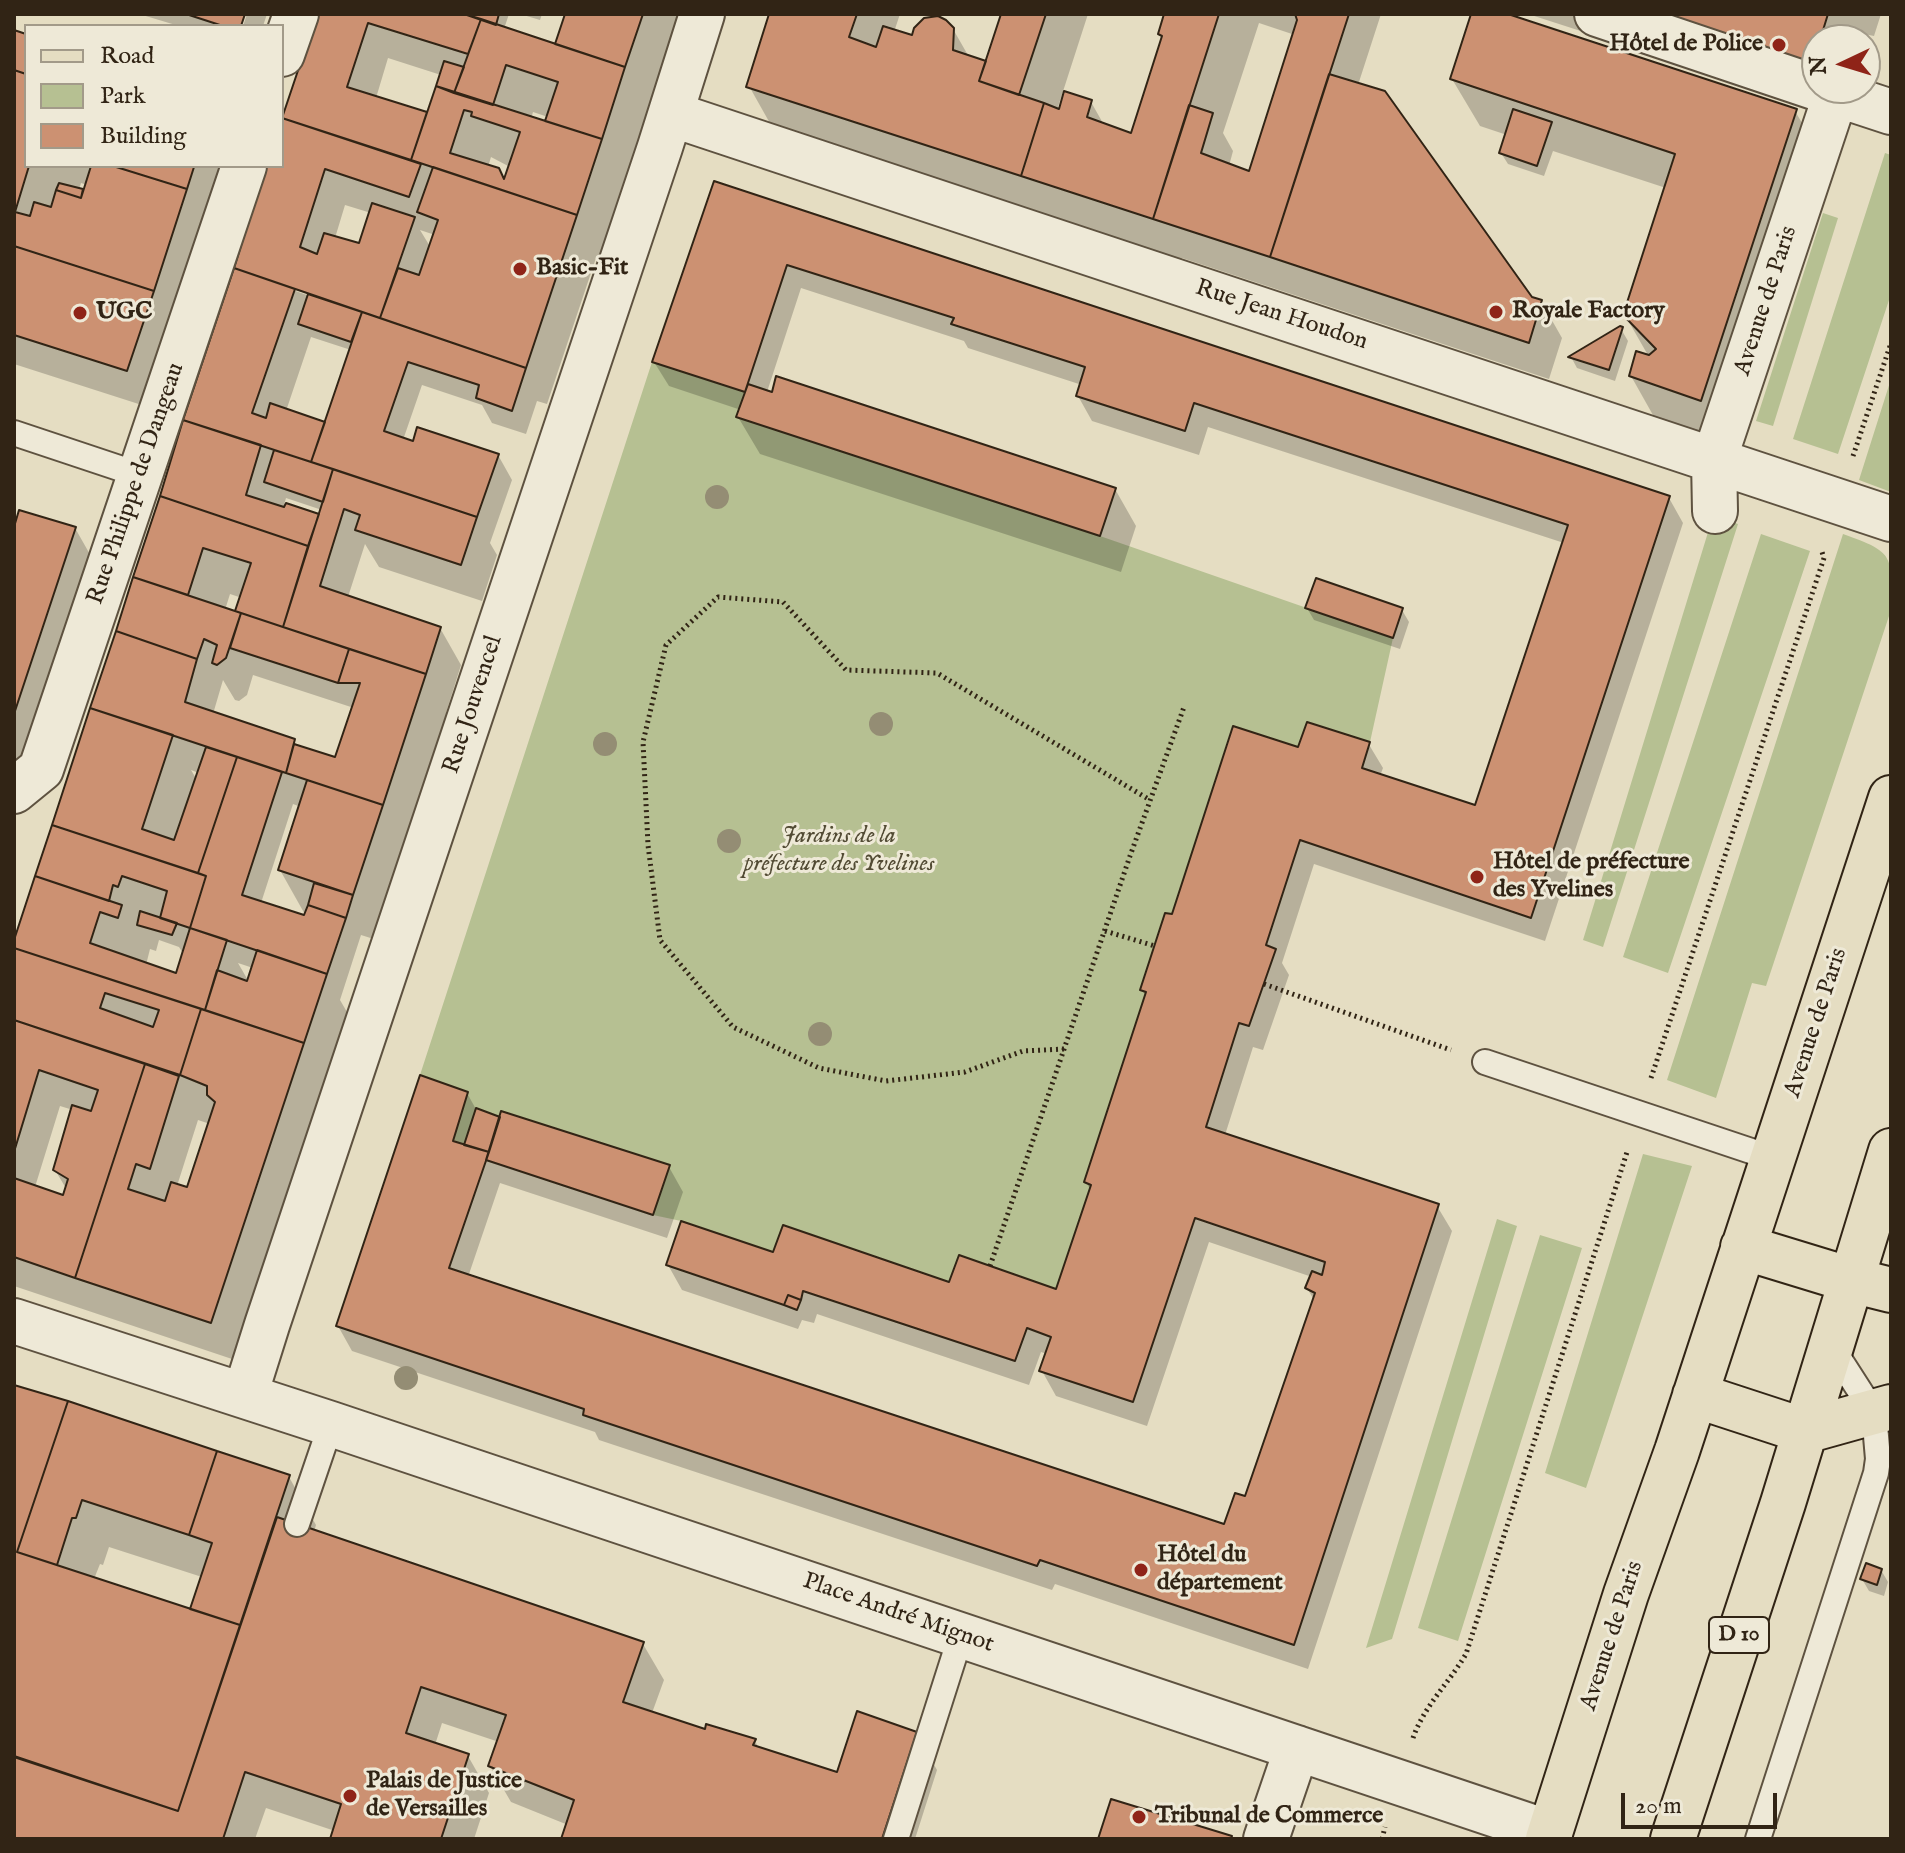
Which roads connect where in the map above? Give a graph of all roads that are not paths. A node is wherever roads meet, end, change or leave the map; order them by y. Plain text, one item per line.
1 (296, 14) edge
2 (702, 14) edge
3 (1597, 14) edge
4 (284, 48) edge
5 (1801, 82) edge
6 (1820, 104) edge
7 (1867, 104) edge
8 (1891, 112) edge
9 (671, 114) junction
10 (243, 168) edge
11 (14, 433) edge
12 (1714, 460) junction
13 (140, 475) junction
14 (1715, 511) dead end
15 (1891, 519) edge
16 (14, 791) edge
17 (1891, 798) edge
18 (1485, 1062) road end
19 (1891, 1151) edge
20 (1772, 1158) junction
21 (1743, 1247) junction
22 (1871, 1285) edge
23 (14, 1321) edge
24 (1831, 1346) junction
25 (245, 1395) junction
26 (1695, 1395) junction
27 (1882, 1410) edge
28 (331, 1424) junction
29 (1805, 1431) junction
30 (297, 1524) dead end
31 (961, 1635) junction
32 (1297, 1748) junction
33 (1556, 1837) edge
34 (896, 1839) edge
35 (1266, 1839) edge
36 (1673, 1839) edge
37 (1758, 1839) edge

1 - 4 street
2 - 9 street, Rue Jouvencel
3 - 5 street
6 - 12 street, Avenue de Paris
7 - 8 street
9 - 12 street, Rue Jean Houdon
9 - 25 street, Rue Jouvencel
10 - 13 street, Rue Philippe de Dangeau
11 - 13 lane
12 - 14 street, Avenue de Paris
12 - 15 street, Rue Jean Houdon
13 - 16 street, Rue Philippe de Dangeau
17 - 20 main road, Avenue de Paris
18 - 20 lane
19 - 22 main road, D 10
20 - 21 main road, Avenue de Paris
21 - 22 main road
21 - 26 main road, Avenue de Paris
22 - 24 main road, D 10
23 - 25 street, Place André Mignot
24 - 27 lane
24 - 29 main road, D 10
25 - 28 street, Place André Mignot
26 - 29 main road
26 - 33 main road, Avenue de Paris
27 - 29 main road
27 - 37 lane
28 - 30 lane
28 - 31 street, Place André Mignot
29 - 36 main road, D 10
31 - 32 street, Place André Mignot
31 - 34 lane
32 - 33 street, Place André Mignot
32 - 35 street

